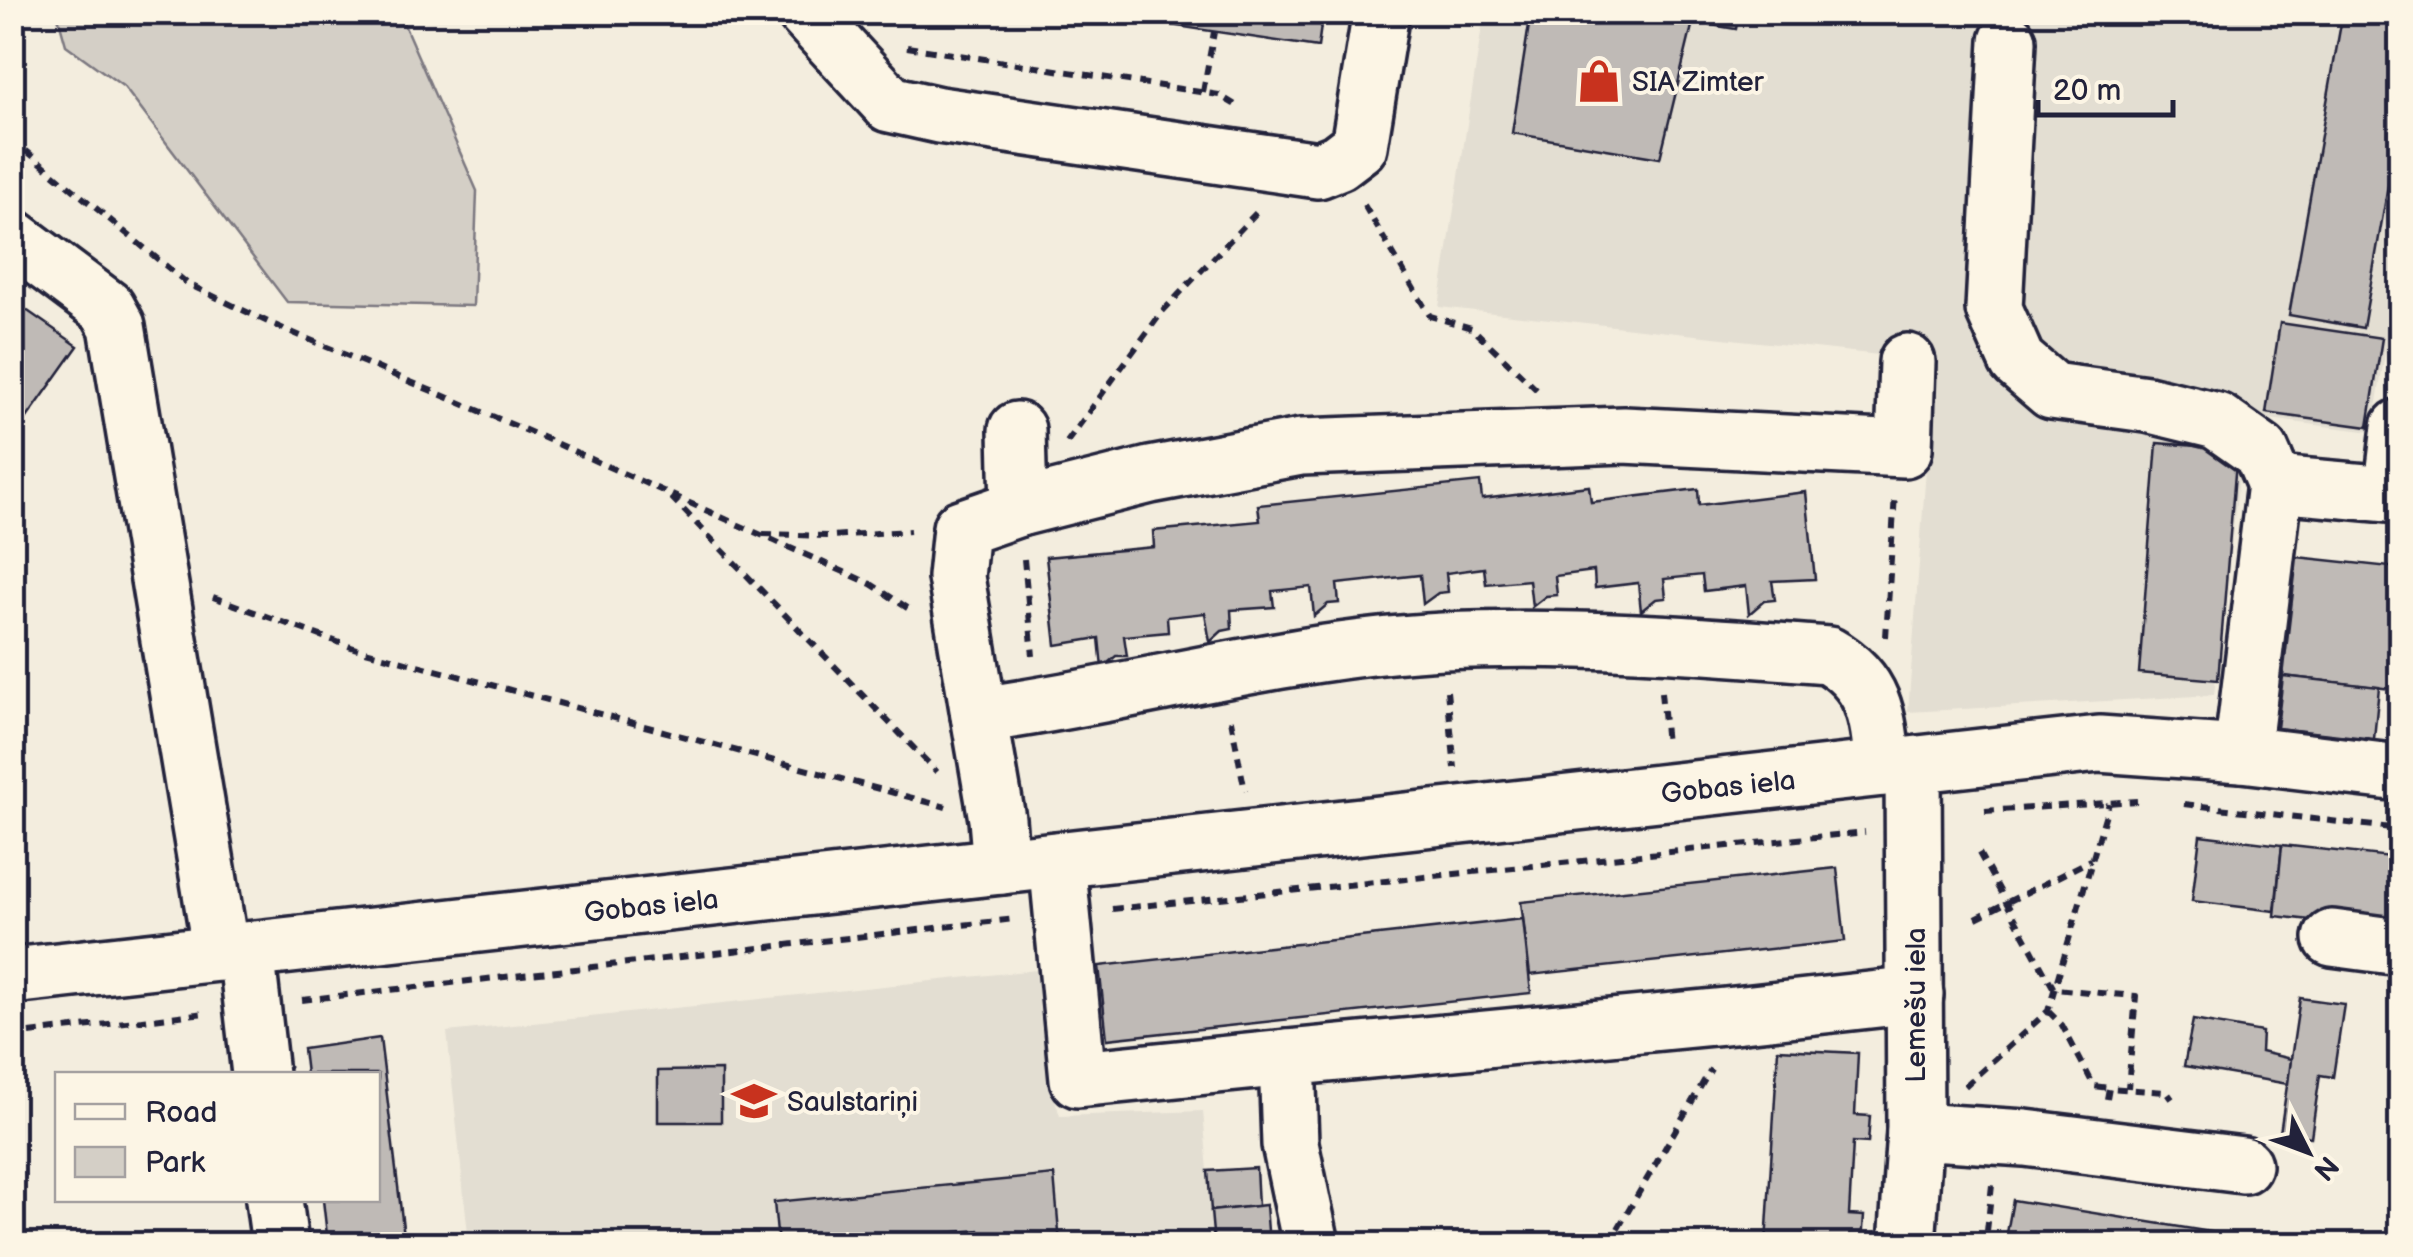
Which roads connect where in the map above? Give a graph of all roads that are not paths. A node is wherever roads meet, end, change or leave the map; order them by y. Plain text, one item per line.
1 (805, 12) edge
2 (1381, 12) edge
3 (2008, 41) dead end
4 (12, 237) edge
5 (1907, 362) dead end
6 (2400, 427) edge
7 (1040, 439) road end
8 (2276, 484) junction
9 (2396, 495) edge
10 (1019, 508) junction
11 (979, 715) junction
12 (2242, 754) junction
13 (2400, 773) edge
14 (1904, 784) junction
15 (993, 840) junction
16 (1057, 860) junction
17 (2332, 938) dead end
18 (2400, 947) edge
19 (234, 951) junction
20 (12, 976) edge
21 (1916, 994) junction
22 (1287, 1058) junction
23 (260, 1072) edge
24 (1915, 1130) junction
25 (2243, 1165) dead end
26 (274, 1202) edge
27 (280, 1244) edge
28 (1311, 1244) edge
29 (1906, 1244) edge

1 - 2 street
3 - 8 street
4 - 19 street
5 - 10 street
6 - 9 street
7 - 10 street
8 - 9 street
8 - 12 street
10 - 11 street
11 - 14 street, Lemešu iela
11 - 15 street
12 - 13 street, Gobas iela
12 - 14 street, Gobas iela
14 - 16 street, Gobas iela
14 - 21 street, Lemešu iela
15 - 16 street, Gobas iela
15 - 19 street, Gobas iela
16 - 22 street
17 - 18 street
19 - 20 street, Gobas iela
19 - 23 street
21 - 22 street
21 - 24 street, Lemešu iela
22 - 28 street
24 - 25 street
24 - 29 street, Lemešu iela
26 - 27 street

